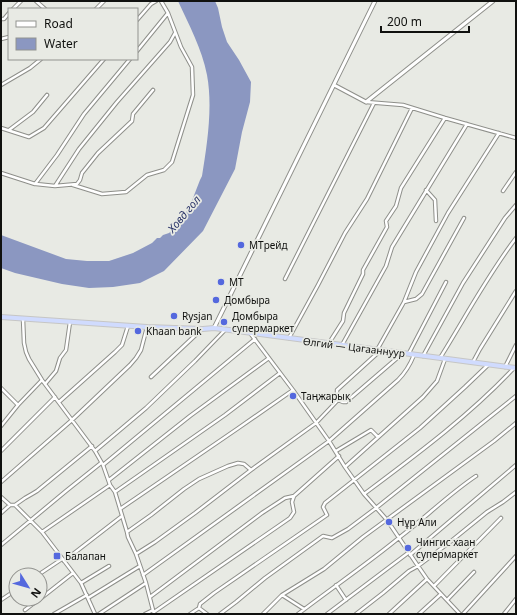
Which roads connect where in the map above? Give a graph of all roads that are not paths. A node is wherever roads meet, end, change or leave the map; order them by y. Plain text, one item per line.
1 (36, 1) edge
2 (156, 1) edge
3 (161, 1) edge
4 (375, 1) edge
5 (493, 1) edge
6 (44, 8) edge
7 (168, 13) junction
8 (138, 19) edge
9 (175, 33) junction
10 (138, 50) edge
11 (40, 60) edge
12 (103, 60) edge
13 (129, 60) edge
14 (1, 85) edge
15 (334, 85) junction
16 (152, 90) dead end
17 (47, 95) dead end
18 (366, 102) junction
19 (374, 103) junction
20 (412, 108) junction
21 (445, 118) junction
22 (467, 124) junction
23 (1, 128) edge
24 (9, 130) junction
25 (499, 133) junction
26 (516, 138) edge
27 (516, 172) edge
28 (1, 173) edge
29 (35, 184) junction
30 (73, 185) junction
31 (55, 186) junction
32 (426, 190) junction
33 (503, 191) dead end
34 (516, 206) edge
35 (464, 218) dead end
36 (436, 221) dead end
37 (516, 238) edge
38 (285, 279) dead end
39 (446, 282) dead end
40 (516, 291) edge
41 (404, 302) junction
42 (1, 317) edge
43 (23, 319) junction
44 (70, 321) junction
45 (128, 325) junction
46 (147, 327) junction
47 (214, 328) junction
48 (203, 329) junction
49 (225, 330) junction
50 (250, 333) junction
51 (289, 338) junction
52 (255, 340) junction
53 (328, 343) junction
54 (342, 345) junction
55 (516, 345) edge
56 (379, 350) junction
57 (403, 353) junction
58 (409, 354) junction
59 (414, 354) junction
60 (423, 356) junction
61 (269, 358) junction
62 (440, 358) junction
63 (445, 359) junction
64 (473, 362) junction
65 (488, 364) junction
66 (505, 367) junction
67 (515, 368) edge
68 (280, 373) junction
69 (152, 377) dead end
70 (42, 380) junction
71 (45, 384) junction
72 (1, 388) edge
73 (293, 390) junction
74 (516, 396) edge
75 (55, 397) junction
76 (338, 400) junction
77 (59, 402) junction
78 (18, 405) junction
79 (72, 420) junction
80 (316, 423) junction
81 (516, 423) edge
82 (1, 426) edge
83 (378, 437) junction
84 (329, 440) junction
85 (92, 446) junction
86 (1, 451) edge
87 (95, 451) junction
88 (336, 451) junction
89 (339, 456) junction
90 (102, 464) junction
91 (516, 465) edge
92 (345, 467) junction
93 (251, 470) junction
94 (476, 476) dead end
95 (109, 480) junction
96 (354, 480) junction
97 (1, 482) edge
98 (110, 485) junction
99 (115, 492) junction
100 (516, 492) edge
101 (364, 494) junction
102 (294, 496) junction
103 (1, 497) edge
104 (10, 505) junction
105 (15, 505) junction
106 (376, 508) junction
107 (120, 509) junction
108 (1, 513) edge
109 (122, 516) junction
110 (501, 518) dead end
111 (30, 520) junction
112 (387, 520) junction
113 (42, 532) junction
114 (127, 532) junction
115 (399, 538) junction
116 (1, 545) edge
117 (136, 554) junction
118 (409, 554) junction
119 (516, 556) edge
120 (63, 560) junction
121 (110, 566) dead end
122 (140, 566) junction
123 (418, 566) junction
124 (48, 569) edge
125 (474, 572) dead end
126 (73, 573) junction
127 (144, 575) junction
128 (428, 579) junction
129 (81, 583) junction
130 (146, 583) junction
131 (336, 585) junction
132 (434, 586) junction
133 (48, 593) edge
134 (441, 594) junction
135 (282, 595) junction
136 (87, 596) junction
137 (150, 597) junction
138 (516, 599) edge
139 (346, 600) junction
140 (447, 600) junction
141 (29, 607) edge
142 (198, 608) junction
143 (304, 609) junction
144 (25, 610) dead end
145 (153, 612) edge
146 (54, 614) edge
147 (95, 614) edge
148 (99, 614) edge
149 (145, 614) edge
150 (190, 614) edge
151 (207, 614) edge
152 (220, 614) edge
153 (263, 614) edge
154 (298, 614) edge
155 (327, 614) edge
156 (356, 614) edge
157 (389, 614) edge
158 (419, 614) edge
159 (460, 614) edge
160 (463, 614) edge
161 (504, 614) edge

1 - 6 street
2 - 8 street
3 - 7 street
4 - 15 street
5 - 18 street
7 - 9 street
7 - 10 street
9 - 30 street
9 - 31 street
11 - 14 street
12 - 24 street
13 - 29 street
15 - 18 street
15 - 47 street
16 - 30 street
17 - 24 street
18 - 19 street
19 - 20 street
19 - 38 street
20 - 21 street
20 - 51 street
21 - 22 street
21 - 53 street
22 - 25 street
22 - 32 street
23 - 24 street
25 - 26 street
25 - 41 street
27 - 33 street
28 - 29 street
29 - 31 street
30 - 31 street
32 - 36 street
32 - 54 street
34 - 60 street
35 - 41 street
37 - 62 street
39 - 58 street
40 - 64 street
41 - 56 street
42 - 43 highway, Өлгий — Цагааннуур
43 - 44 highway, Өлгий — Цагааннуур
43 - 70 street
44 - 45 highway, Өлгий — Цагааннуур
44 - 71 street
45 - 46 highway, Өлгий — Цагааннуур
45 - 77 street
46 - 48 highway, Өлгий — Цагааннуур
46 - 79 street
47 - 48 highway, Өлгий — Цагааннуур
47 - 49 highway, Өлгий — Цагааннуур
48 - 69 street
49 - 50 highway, Өлгий — Цагааннуур
49 - 87 street
50 - 51 highway, Өлгий — Цагааннуур
50 - 52 street
51 - 53 highway, Өлгий — Цагааннуур
52 - 61 street
52 - 90 street
53 - 54 highway, Өлгий — Цагааннуур
54 - 56 highway, Өлгий — Цагааннуур
55 - 66 street
56 - 57 highway, Өлгий — Цагааннуур
56 - 76 street
57 - 58 highway, Өлгий — Цагааннуур
57 - 76 street
58 - 59 highway, Өлгий — Цагааннуур
59 - 60 highway, Өлгий — Цагааннуур
59 - 84 street
60 - 62 highway, Өлгий — Цагааннуур
61 - 68 street
61 - 95 street
62 - 63 highway, Өлгий — Цагааннуур
63 - 64 highway, Өлгий — Цагааннуур
63 - 83 street
64 - 65 highway, Өлгий — Цагааннуур
65 - 66 highway, Өлгий — Цагааннуур
65 - 96 street
66 - 67 highway, Өлгий — Цагааннуур
67 - 101 street
68 - 73 street
68 - 99 street
70 - 71 street
70 - 78 street
71 - 75 street
72 - 78 street
73 - 80 street
73 - 107 street
74 - 106 street
75 - 77 street
75 - 86 street
76 - 80 street
77 - 79 street
78 - 82 street
79 - 85 street
79 - 97 street
80 - 84 street
80 - 93 street
81 - 112 street
83 - 88 street
83 - 92 street
84 - 88 street
84 - 127 street
85 - 87 street
85 - 105 street
87 - 90 street
88 - 89 street
89 - 92 street
89 - 102 street
90 - 95 street
90 - 111 street
91 - 118 street
92 - 96 street
93 - 114 street
93 - 117 street
94 - 115 street
95 - 98 street
96 - 101 street
96 - 142 street
98 - 99 street
98 - 113 street
99 - 107 street
100 - 123 street
101 - 106 street
102 - 137 street
102 - 145 street
103 - 104 street
104 - 105 street
104 - 108 street
105 - 111 street
106 - 112 street
106 - 152 street
107 - 109 street
109 - 114 street
109 - 120 street
110 - 132 street
111 - 113 street
111 - 116 street
112 - 115 street
112 - 135 street
113 - 120 street
114 - 117 street
115 - 118 street
115 - 131 street
117 - 122 street
118 - 123 street
118 - 139 street
119 - 160 street
120 - 124 street
120 - 126 street
121 - 129 street
122 - 127 street
122 - 136 street
123 - 128 street
123 - 156 street
125 - 140 street
126 - 129 street
126 - 133 street
127 - 130 street
128 - 132 street
128 - 157 street
129 - 136 street
130 - 137 street
130 - 148 street
131 - 139 street
131 - 143 street
132 - 134 street
134 - 140 street
134 - 158 street
135 - 143 street
135 - 153 street
136 - 146 street
136 - 147 street
137 - 145 street
138 - 161 street
139 - 155 street
140 - 159 street
141 - 144 street
142 - 150 street
142 - 151 street
143 - 154 street
145 - 149 street

